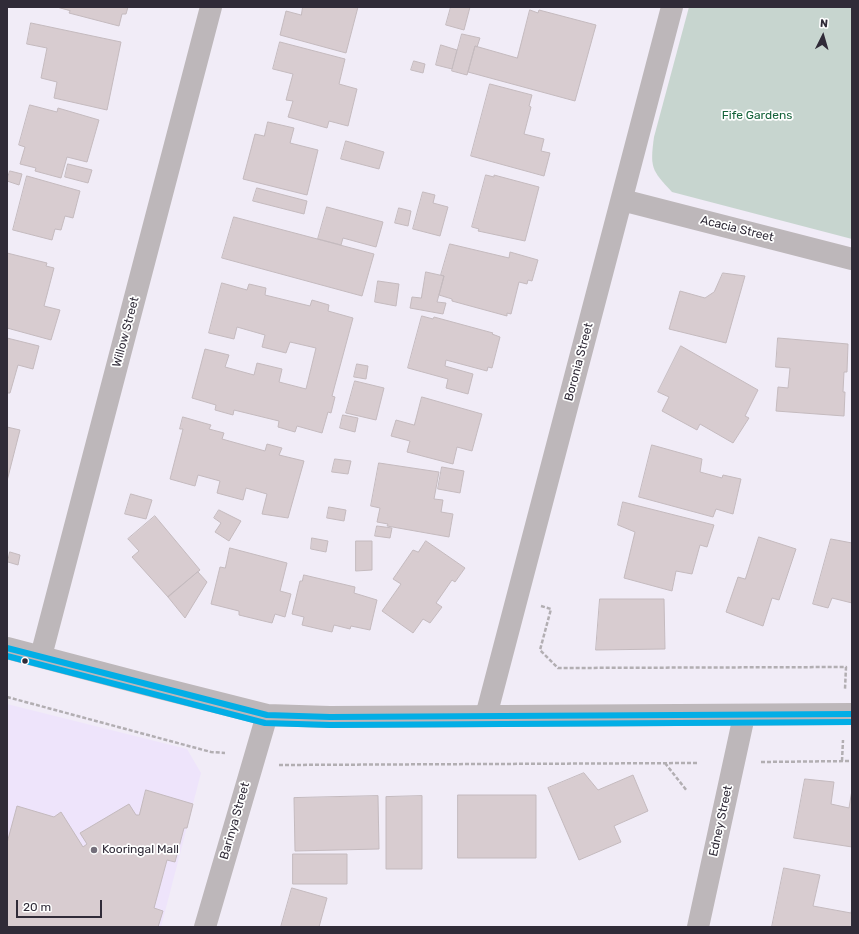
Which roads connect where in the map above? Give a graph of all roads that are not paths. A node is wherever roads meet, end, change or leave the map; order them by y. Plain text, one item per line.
1 (211, 7) edge
2 (672, 7) edge
3 (622, 200) junction
4 (852, 259) edge
5 (7, 648) edge
6 (41, 656) junction
7 (848, 714) edge
8 (267, 715) junction
9 (486, 716) junction
10 (744, 716) junction
11 (205, 927) edge
12 (698, 927) edge

1 - 6 street, Willow Street
2 - 3 street, Boronia Street
3 - 4 street, Acacia Street
3 - 9 street, Boronia Street
5 - 6 street
6 - 8 street
7 - 10 street
8 - 9 street
8 - 11 street, Barinya Street
9 - 10 street
10 - 12 street, Edney Street

